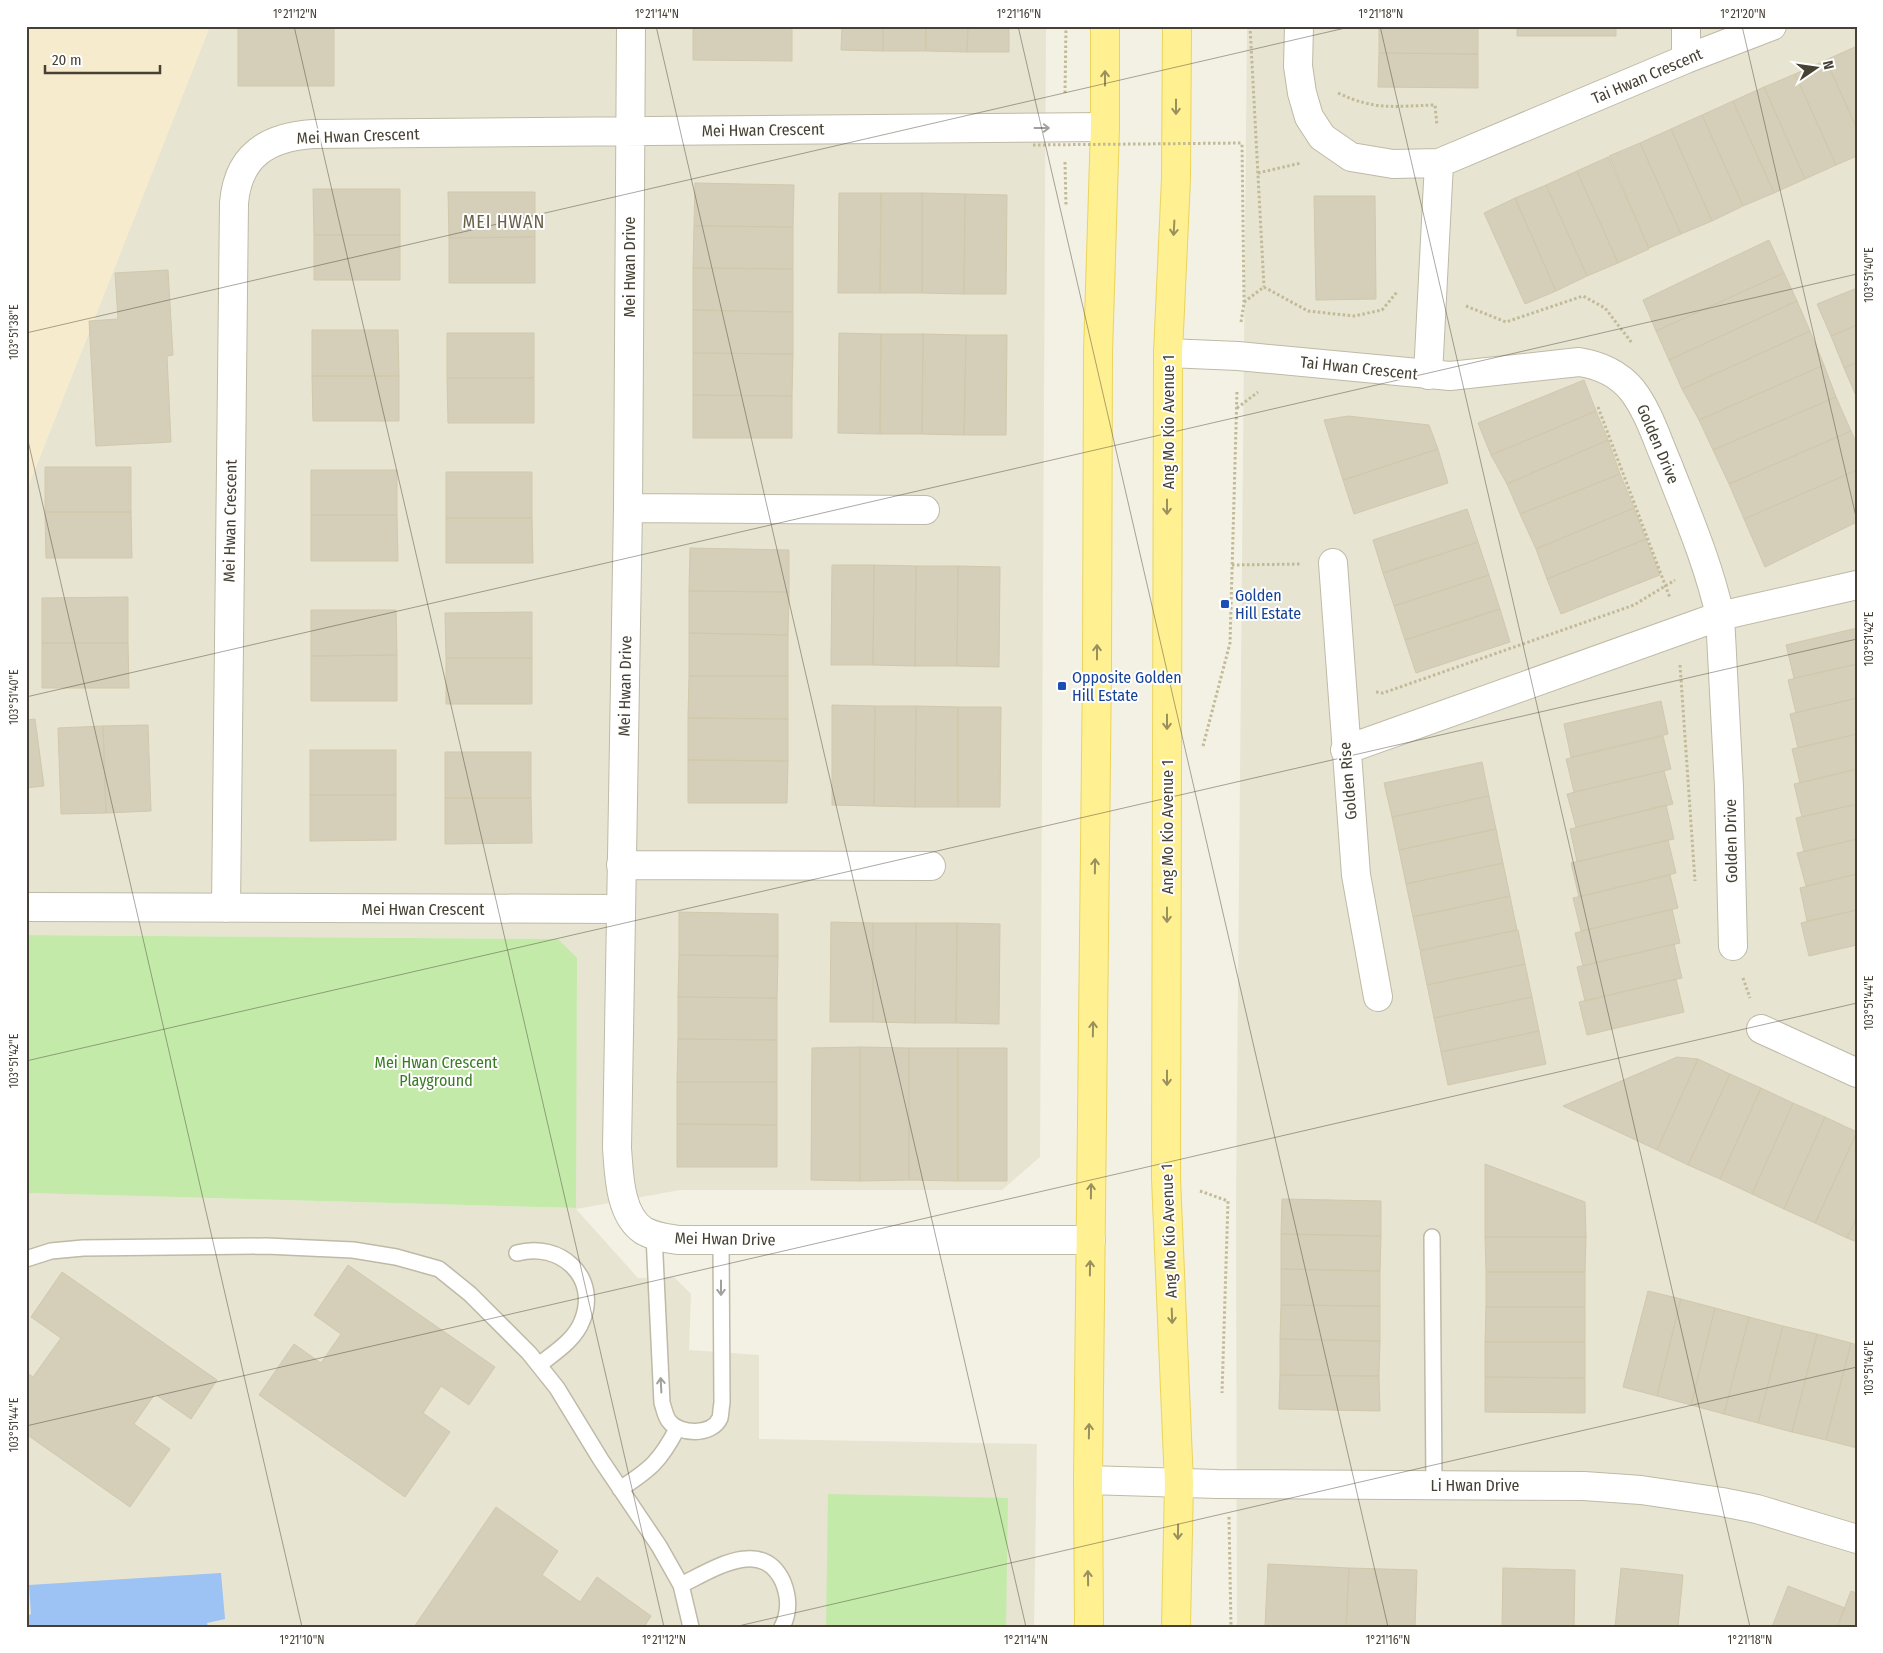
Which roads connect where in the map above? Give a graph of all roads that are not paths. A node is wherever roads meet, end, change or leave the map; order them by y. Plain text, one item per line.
1 (631, 26) edge
2 (1105, 26) edge
3 (1177, 26) edge
4 (1299, 26) edge
5 (1686, 26) edge
6 (1772, 26) edge
7 (1686, 59) junction
8 (1105, 127) junction
9 (630, 132) junction
10 (1439, 163) junction
11 (1168, 353) junction
12 (1428, 375) junction
13 (628, 508) junction
14 (925, 510) dead end
15 (1322, 564) road end
16 (1857, 585) edge
17 (1720, 616) junction
18 (1346, 750) junction
19 (622, 865) junction
20 (930, 866) dead end
21 (26, 907) edge
22 (226, 908) junction
23 (620, 910) junction
24 (1733, 946) road end
25 (1378, 998) dead end
26 (1760, 1029) road end
27 (1857, 1073) edge
28 (654, 1235) junction
29 (1432, 1237) dead end
30 (721, 1240) junction
31 (1090, 1240) junction
32 (517, 1253) dead end
33 (26, 1260) edge
34 (539, 1365) junction
35 (677, 1429) junction
36 (1088, 1480) junction
37 (1178, 1483) junction
38 (1434, 1484) junction
39 (620, 1488) junction
40 (1857, 1539) edge
41 (681, 1584) junction
42 (691, 1627) edge
43 (782, 1627) edge
44 (1089, 1627) edge
45 (1176, 1627) edge

1 - 9 street, Mei Hwan Drive
8 -> 2 main road
3 -> 11 main road, Ang Mo Kio Avenue 1
4 - 10 street, Tai Hwan Crescent
5 - 7 street
6 - 7 street, Tai Hwan Crescent
7 - 10 street, Tai Hwan Crescent
9 -> 8 street, Mei Hwan Crescent
31 -> 8 main road
9 - 13 street, Mei Hwan Drive
9 - 22 street, Mei Hwan Crescent
10 - 12 street, Tai Hwan Crescent
11 - 12 street, Tai Hwan Crescent
11 -> 37 main road, Ang Mo Kio Avenue 1
12 - 17 street, Golden Drive
13 - 14 street
13 - 19 street, Mei Hwan Drive
15 - 18 street, Golden Rise
16 - 17 street
17 - 18 street
17 - 24 street, Golden Drive
18 - 25 street, Golden Rise
19 - 20 street
19 - 23 street, Mei Hwan Drive
21 - 22 street, Mei Hwan Crescent
22 - 23 street, Mei Hwan Crescent
23 - 28 street, Mei Hwan Drive
26 - 27 street
28 - 30 street, Mei Hwan Drive
35 -> 28 lane
29 - 38 lane
30 - 31 street, Mei Hwan Drive
30 -> 35 lane
36 -> 31 main road
32 - 34 lane
33 - 34 lane
34 - 39 lane
35 - 39 lane
36 - 37 street, Li Hwan Drive
44 -> 36 main road
37 - 38 street, Li Hwan Drive
37 -> 45 main road, Ang Mo Kio Avenue 1
38 - 40 street, Li Hwan Drive
39 - 41 lane
41 - 42 lane
41 - 43 lane

